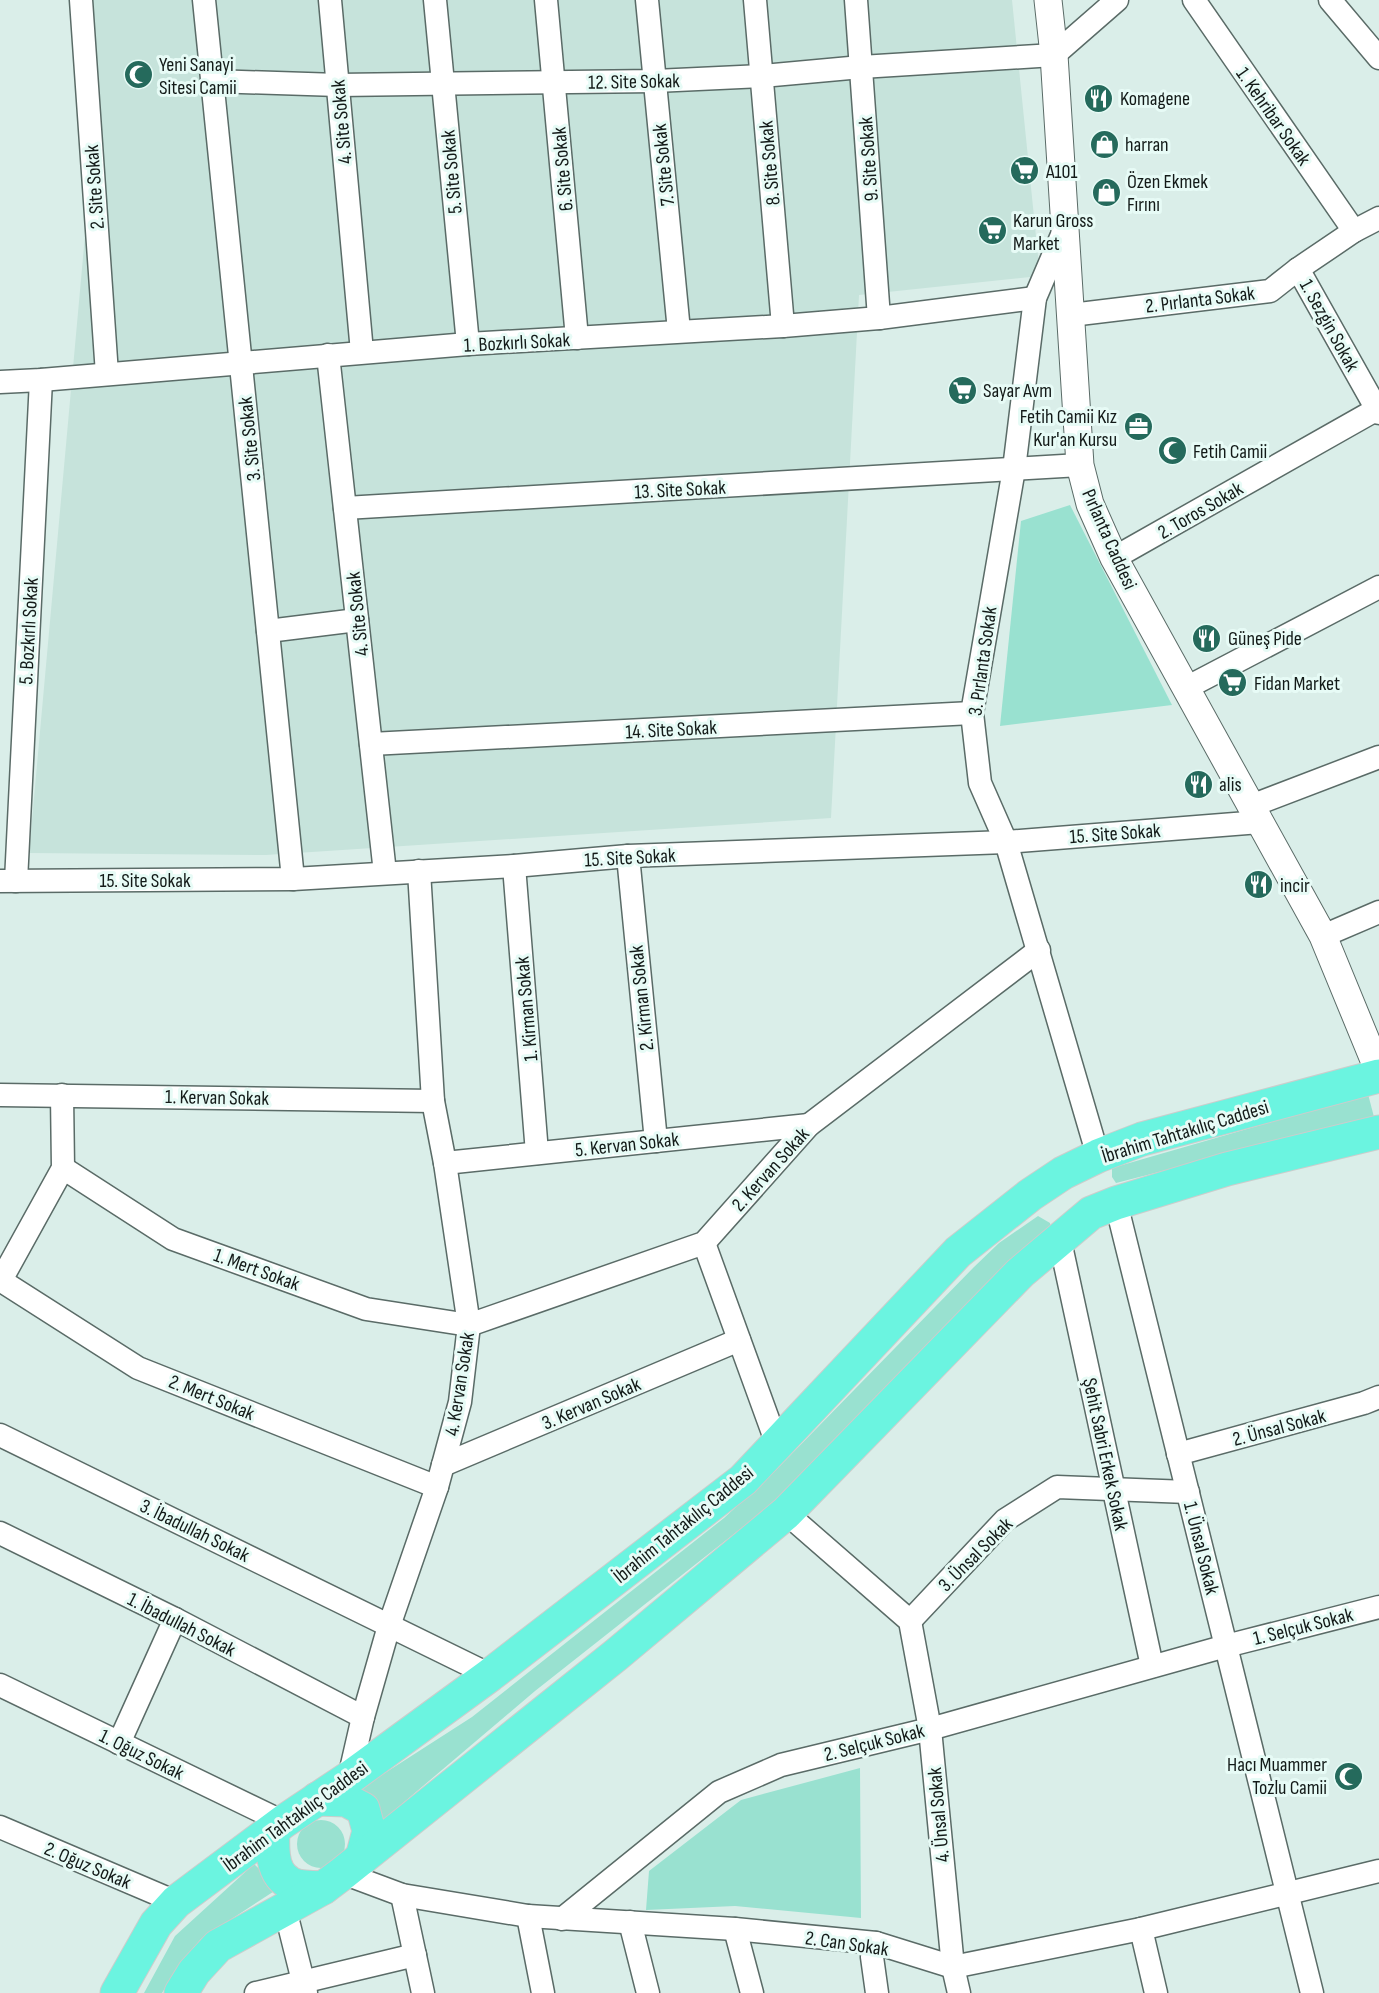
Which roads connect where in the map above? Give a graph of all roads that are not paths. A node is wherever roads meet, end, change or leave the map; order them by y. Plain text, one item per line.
1 (81, 0) edge
2 (204, 0) edge
3 (330, 0) edge
4 (435, 0) edge
5 (546, 0) edge
6 (647, 0) edge
7 (755, 0) edge
8 (856, 0) edge
9 (1048, 0) edge
10 (1117, 0) edge
11 (1194, 0) edge
12 (1330, 0) edge
13 (1054, 55) junction
14 (1379, 58) edge
15 (861, 67) junction
16 (762, 76) junction
17 (212, 81) junction
18 (655, 81) junction
19 (554, 83) junction
20 (338, 84) junction
21 (443, 84) junction
22 (1379, 218) edge
23 (1066, 228) junction
24 (1354, 231) junction
25 (1298, 269) junction
26 (1035, 298) junction
27 (1071, 315) junction
28 (879, 318) junction
29 (783, 326) junction
30 (680, 331) junction
31 (577, 339) junction
32 (468, 344) junction
33 (362, 352) junction
34 (328, 355) junction
35 (241, 364) junction
36 (107, 374) junction
37 (41, 380) junction
38 (0, 382) edge
39 (1378, 410) edge
40 (1080, 465) junction
41 (1014, 469) junction
42 (345, 508) junction
43 (1114, 558) junction
44 (1379, 587) edge
45 (357, 620) junction
46 (268, 631) junction
47 (1186, 688) junction
48 (972, 713) junction
49 (371, 744) junction
50 (1379, 757) edge
51 (1255, 814) junction
52 (1006, 842) junction
53 (628, 856) junction
54 (514, 866) junction
55 (419, 871) junction
56 (385, 873) junction
57 (293, 879) junction
58 (8, 881) edge
59 (1379, 912) edge
60 (1328, 947) junction
61 (1039, 950) junction
62 (1379, 1019) edge
63 (1379, 1072) edge
64 (1379, 1076) edge
65 (0, 1095) edge
66 (62, 1095) junction
67 (434, 1101) junction
68 (809, 1125) junction
69 (1379, 1132) edge
70 (656, 1141) junction
71 (537, 1153) junction
72 (1098, 1156) junction
73 (445, 1163) junction
74 (63, 1168) junction
75 (1116, 1203) junction
76 (1060, 1241) junction
77 (704, 1243) junction
78 (0, 1281) edge
79 (469, 1325) junction
80 (739, 1340) junction
81 (1379, 1397) edge
82 (0, 1435) edge
83 (777, 1444) junction
84 (1178, 1454) junction
85 (443, 1465) junction
86 (437, 1487) junction
87 (1113, 1488) junction
88 (1188, 1491) junction
89 (786, 1513) junction
90 (0, 1533) edge
91 (1379, 1606) edge
92 (175, 1619) junction
93 (910, 1622) junction
94 (389, 1626) junction
95 (1226, 1646) junction
96 (1152, 1666) junction
97 (490, 1675) junction
98 (0, 1685) edge
99 (363, 1717) junction
100 (930, 1728) junction
101 (119, 1743) junction
102 (349, 1778) junction
103 (317, 1799) junction
104 (278, 1826) junction
105 (0, 1827) edge
106 (1379, 1871) edge
107 (343, 1873) junction
108 (1287, 1893) junction
109 (402, 1895) junction
110 (176, 1902) junction
111 (285, 1909) junction
112 (528, 1916) junction
113 (562, 1919) junction
114 (630, 1922) junction
115 (735, 1929) junction
116 (1141, 1929) junction
117 (876, 1943) junction
118 (415, 1955) junction
119 (953, 1967) junction
120 (305, 1987) edge
121 (117, 1993) edge
122 (182, 1993) edge
123 (256, 1993) edge
124 (423, 1993) edge
125 (543, 1993) edge
126 (648, 1993) edge
127 (752, 1993) edge
128 (877, 1993) edge
129 (959, 1993) edge
130 (1156, 1993) edge
131 (1312, 1993) edge

1 - 36 street, 2. Site Sokak
2 - 17 street, 3. Site Sokak
3 - 20 street, 4. Site Sokak
4 - 21 street, 5. Site Sokak
5 - 19 street, 6. Site Sokak
6 - 18 street, 7. Site Sokak
7 - 16 street, 8. Site Sokak
8 - 15 street, 9. Site Sokak
9 - 13 street, Pırlanta Caddesi
10 - 13 street
11 - 24 street, 1. Kehribar Sokak
12 - 14 street
13 - 15 street, 12. Site Sokak
13 - 23 street, Pırlanta Caddesi
15 - 16 street, 12. Site Sokak
15 - 28 street, 9. Site Sokak
16 - 18 street, 12. Site Sokak
16 - 29 street, 8. Site Sokak
17 - 20 street, 12. Site Sokak
17 - 35 street, 3. Site Sokak
18 - 19 street, 12. Site Sokak
18 - 30 street, 7. Site Sokak
19 - 21 street, 12. Site Sokak
19 - 31 street, 6. Site Sokak
20 - 21 street, 12. Site Sokak
20 - 33 street, 4. Site Sokak
21 - 32 street, 5. Site Sokak
22 - 24 street, 2. Pırlanta Sokak
23 - 26 street, 3. Pırlanta Sokak
23 - 27 street, Pırlanta Caddesi
24 - 25 street, 2. Pırlanta Sokak
25 - 27 street, 2. Pırlanta Sokak
25 - 39 street, 1. Sezgin Sokak
26 - 28 street, 1. Bozkırlı Sokak
26 - 41 street, 3. Pırlanta Sokak
27 - 40 street, Pırlanta Caddesi
28 - 29 street, 1. Bozkırlı Sokak
29 - 30 street, 1. Bozkırlı Sokak
30 - 31 street, 1. Bozkırlı Sokak
31 - 32 street, 1. Bozkırlı Sokak
32 - 33 street, 1. Bozkırlı Sokak
33 - 34 street, 1. Bozkırlı Sokak
34 - 35 street, 1. Bozkırlı Sokak
34 - 42 street, 4. Site Sokak
35 - 36 street, 1. Bozkırlı Sokak
35 - 46 street, 3. Site Sokak
36 - 37 street, 1. Bozkırlı Sokak
37 - 38 street, 1. Bozkırlı Sokak
37 - 58 street, 5. Bozkırlı Sokak
39 - 43 street, 2. Toros Sokak
40 - 41 street, 13. Site Sokak
40 - 43 street, Pırlanta Caddesi
41 - 42 street, 13. Site Sokak
41 - 48 street, 3. Pırlanta Sokak
42 - 45 street, 4. Site Sokak
43 - 47 street, Pırlanta Caddesi
44 - 47 street
45 - 46 street
45 - 49 street, 4. Site Sokak
46 - 57 street, 3. Site Sokak
47 - 51 street, Pırlanta Caddesi
48 - 49 street, 14. Site Sokak
48 - 52 street, 3. Pırlanta Sokak
49 - 56 street, 4. Site Sokak
50 - 51 street, 15. Site Sokak
51 - 52 street, 15. Site Sokak
51 - 60 street, Pırlanta Caddesi
52 - 53 street, 15. Site Sokak
52 - 61 street, 3. Pırlanta Sokak
53 - 54 street, 15. Site Sokak
53 - 70 street, 2. Kirman Sokak
54 - 55 street, 15. Site Sokak
54 - 71 street, 1. Kirman Sokak
55 - 56 street, 15. Site Sokak
55 - 67 street, 4. Kervan Sokak
56 - 57 street, 15. Site Sokak
57 - 58 street, 15. Site Sokak
59 - 60 street
60 - 62 street, Pırlanta Caddesi
60 - 63 street, Pırlanta Caddesi
61 - 68 street, 2. Kervan Sokak
61 - 72 street, 3. Pırlanta Sokak
64 - 72 main road, İbrahim Tahtakılıç Caddesi
65 - 66 street, 1. Kervan Sokak
66 - 67 street, 1. Kervan Sokak
66 - 74 street
67 - 73 street, 4. Kervan Sokak
68 - 70 street, 5. Kervan Sokak
68 - 77 street, 2. Kervan Sokak
69 - 75 main road
70 - 71 street, 5. Kervan Sokak
71 - 73 street, 5. Kervan Sokak
72 - 75 main road
72 - 83 main road, İbrahim Tahtakılıç Caddesi
73 - 79 street, 4. Kervan Sokak
74 - 78 street
74 - 79 street, 1. Mert Sokak
75 - 76 main road
75 - 84 street, 1. Ünsal Sokak
76 - 87 street, Şehit Sabri Erkek Sokak
76 - 89 main road
77 - 79 street, 2. Kervan Sokak
77 - 80 street
78 - 86 street, 2. Mert Sokak
79 - 85 street, 4. Kervan Sokak
80 - 83 street
80 - 85 street, 3. Kervan Sokak
81 - 84 street, 2. Ünsal Sokak
82 - 94 street, 3. İbadullah Sokak
83 - 97 main road, İbrahim Tahtakılıç Caddesi
84 - 88 street, 1. Ünsal Sokak
85 - 86 street, 4. Kervan Sokak
86 - 94 street, 4. Kervan Sokak
87 - 88 street, 3. Ünsal Sokak
87 - 93 street, 3. Ünsal Sokak
87 - 96 street, Şehit Sabri Erkek Sokak
88 - 95 street, 1. Ünsal Sokak
89 - 93 street
89 - 107 main road
90 - 92 street, 1. İbadullah Sokak
91 - 95 street, 1. Selçuk Sokak
92 - 99 street, 1. İbadullah Sokak
92 - 101 street
93 - 100 street, 4. Ünsal Sokak
94 - 97 street, 3. İbadullah Sokak
94 - 99 street, 4. Kervan Sokak
95 - 96 street, 2. Selçuk Sokak
95 - 108 street, 1. Ünsal Sokak
96 - 100 street, 2. Selçuk Sokak
97 - 102 main road, İbrahim Tahtakılıç Caddesi
98 - 101 street, 1. Oğuz Sokak
99 - 102 street, 4. Kervan Sokak
100 - 113 street, 2. Selçuk Sokak
100 - 119 street, 4. Ünsal Sokak
101 - 104 street, 1. Oğuz Sokak
102 - 103 main road, İbrahim Tahtakılıç Caddesi
103 - 104 main road, İbrahim Tahtakılıç Caddesi
103 - 107 main road
104 - 107 main road
104 - 110 main road, İbrahim Tahtakılıç Caddesi
105 - 110 street, 2. Oğuz Sokak
106 - 108 street, 2. Can Sokak
107 - 109 street, 2. Can Sokak
107 - 111 main road
108 - 116 street, 2. Can Sokak
108 - 131 street, 1. Ünsal Sokak
109 - 112 street, 2. Can Sokak
109 - 118 street
110 - 121 main road, İbrahim Tahtakılıç Caddesi
111 - 120 street
111 - 122 main road
112 - 113 street, 2. Can Sokak
112 - 125 street
113 - 114 street, 2. Can Sokak
114 - 115 street, 2. Can Sokak
114 - 126 street
115 - 117 street, 2. Can Sokak
115 - 127 street
116 - 119 street, 2. Can Sokak
116 - 130 street
117 - 119 street, 2. Can Sokak
117 - 128 street
118 - 120 street
118 - 124 street
119 - 129 street, 4. Ünsal Sokak
120 - 123 street

